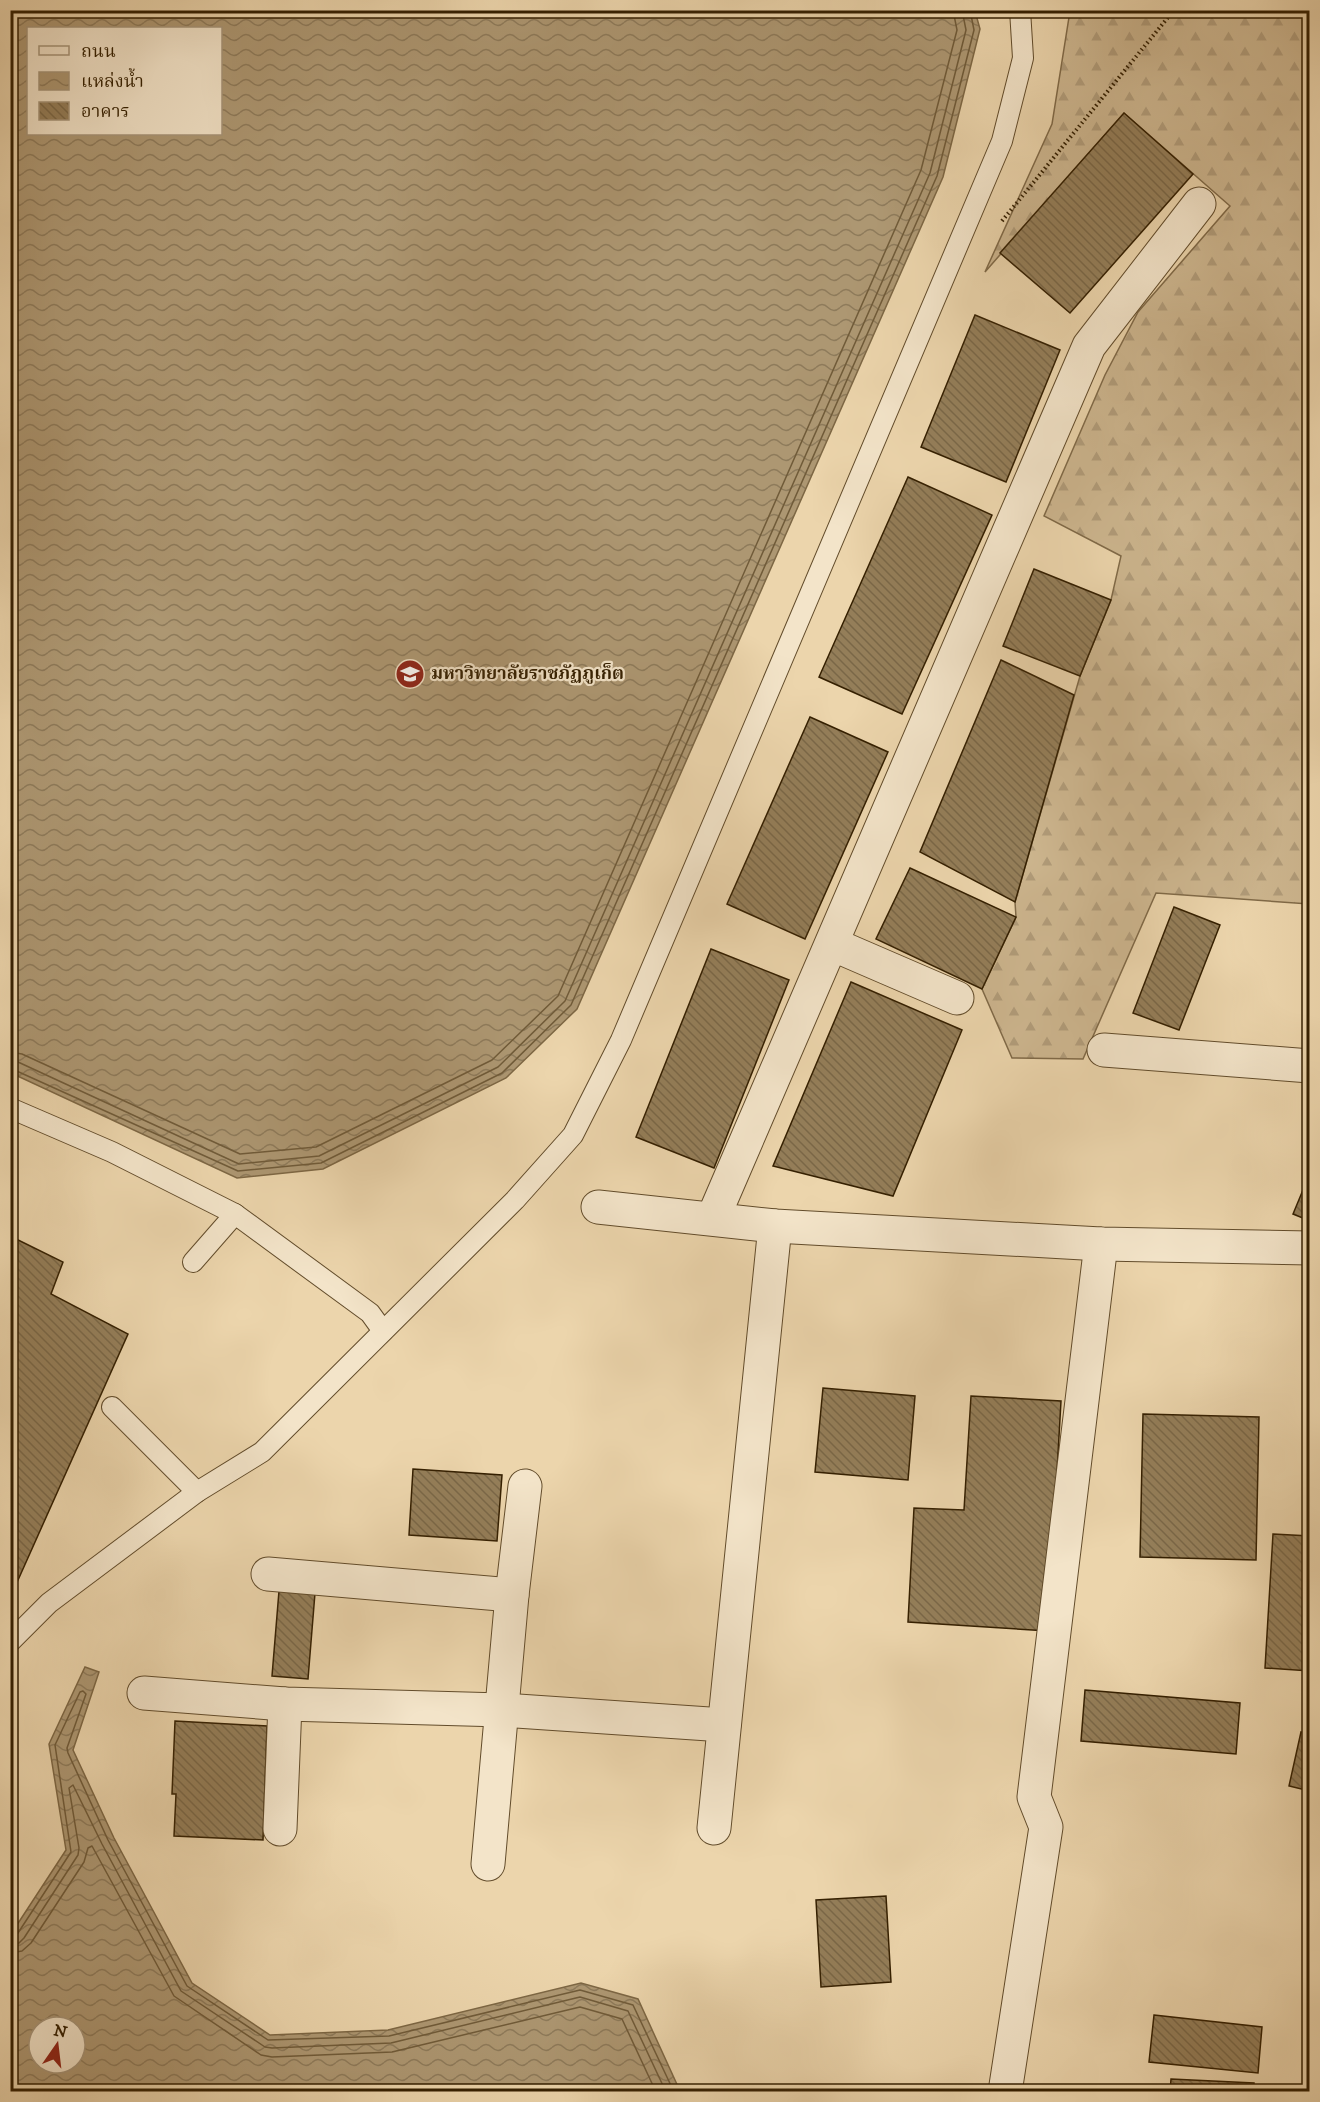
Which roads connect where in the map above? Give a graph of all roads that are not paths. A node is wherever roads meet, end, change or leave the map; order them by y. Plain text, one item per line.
1 (1020, 10) edge
2 (1199, 204) dead end
3 (832, 944) junction
4 (957, 998) dead end
5 (1104, 1050) dead end
6 (1310, 1066) edge
7 (10, 1108) edge
8 (598, 1208) dead end
9 (235, 1214) junction
10 (713, 1218) junction
11 (775, 1226) junction
12 (1101, 1244) junction
13 (1310, 1248) edge
14 (193, 1262) dead end
15 (383, 1331) junction
16 (112, 1407) dead end
17 (525, 1486) dead end
18 (197, 1492) junction
19 (268, 1574) dead end
20 (512, 1595) junction
21 (10, 1642) edge
22 (144, 1693) dead end
23 (285, 1704) junction
24 (502, 1710) junction
25 (724, 1725) junction
26 (714, 1828) dead end
27 (280, 1829) dead end
28 (488, 1864) dead end
29 (1005, 2091) edge

1 - 15 lane
2 - 3 street
3 - 4 street
3 - 10 street
5 - 6 street
7 - 9 lane
8 - 10 street
9 - 14 lane
9 - 15 lane
10 - 11 street
11 - 12 street
11 - 25 street
12 - 13 street
12 - 29 street
15 - 18 lane
16 - 18 lane
17 - 20 street
18 - 21 lane
19 - 20 street
20 - 24 street
22 - 23 street
23 - 24 street
23 - 27 street
24 - 25 street
24 - 28 street
25 - 26 street

